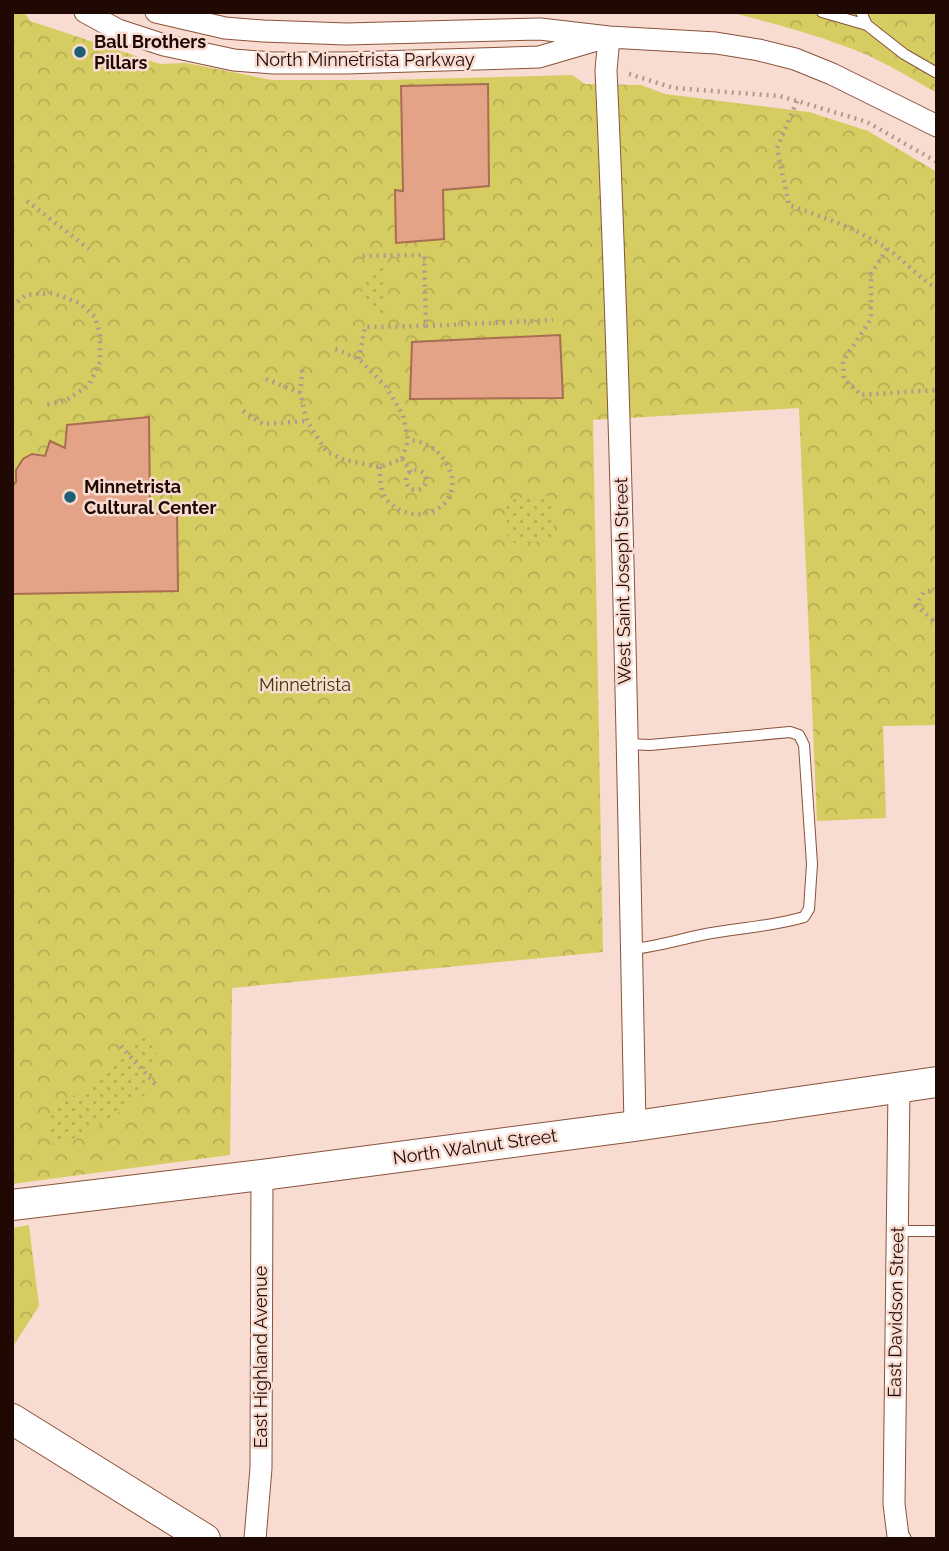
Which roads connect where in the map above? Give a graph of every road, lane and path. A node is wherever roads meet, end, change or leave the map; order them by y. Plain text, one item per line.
1 (85, 12) edge
2 (156, 12) edge
3 (822, 12) edge
4 (861, 12) edge
5 (867, 25) junction
6 (609, 37) junction
7 (937, 73) edge
8 (630, 86) dead end
9 (797, 101) junction
10 (937, 126) edge
11 (937, 162) edge
12 (27, 201) dead end
13 (887, 248) junction
14 (89, 249) dead end
15 (362, 256) dead end
16 (937, 289) edge
17 (12, 306) edge
18 (553, 320) dead end
19 (426, 326) junction
20 (332, 348) dead end
21 (359, 359) junction
22 (303, 365) dead end
23 (266, 379) dead end
24 (937, 390) edge
25 (300, 393) junction
26 (44, 405) dead end
27 (243, 411) dead end
28 (307, 421) junction
29 (408, 440) junction
30 (402, 459) junction
31 (380, 467) junction
32 (411, 472) junction
33 (937, 590) edge
34 (937, 624) edge
35 (626, 744) junction
36 (631, 949) junction
37 (121, 1046) dead end
38 (937, 1082) edge
39 (156, 1085) dead end
40 (899, 1087) junction
41 (635, 1126) junction
42 (262, 1175) junction
43 (12, 1205) edge
44 (897, 1231) junction
45 (937, 1231) edge
46 (12, 1419) edge
47 (899, 1538) edge
48 (205, 1539) edge
49 (255, 1539) edge

1 - 6 street, North Minnetrista Parkway
2 - 6 street, North Minnetrista Parkway
3 - 5 lane
4 - 5 lane
5 - 7 lane
6 - 10 street, North Minnetrista Parkway
6 - 35 street, West Saint Joseph Street
8 - 9 path
9 - 11 path
9 - 13 path
12 - 14 path
13 - 16 path
13 - 24 path
15 - 19 path
17 - 26 path
18 - 19 path
19 - 21 path
20 - 21 path
21 - 29 path
22 - 25 path
23 - 25 path
25 - 28 path
27 - 28 path
28 - 31 path
29 - 30 path
29 - 31 path
30 - 31 path
30 - 32 path
32 - 32 path
33 - 34 path
35 - 36 street, West Saint Joseph Street
35 - 36 lane
36 - 41 street, West Saint Joseph Street
37 - 39 path
38 - 40 main road, North Walnut Street
40 - 41 main road, North Walnut Street
40 - 44 street, East Davidson Street
41 - 42 main road, North Walnut Street
42 - 43 main road, North Walnut Street
42 - 49 street, East Highland Avenue
44 - 45 lane
44 - 47 street, East Davidson Street
46 - 48 main road

